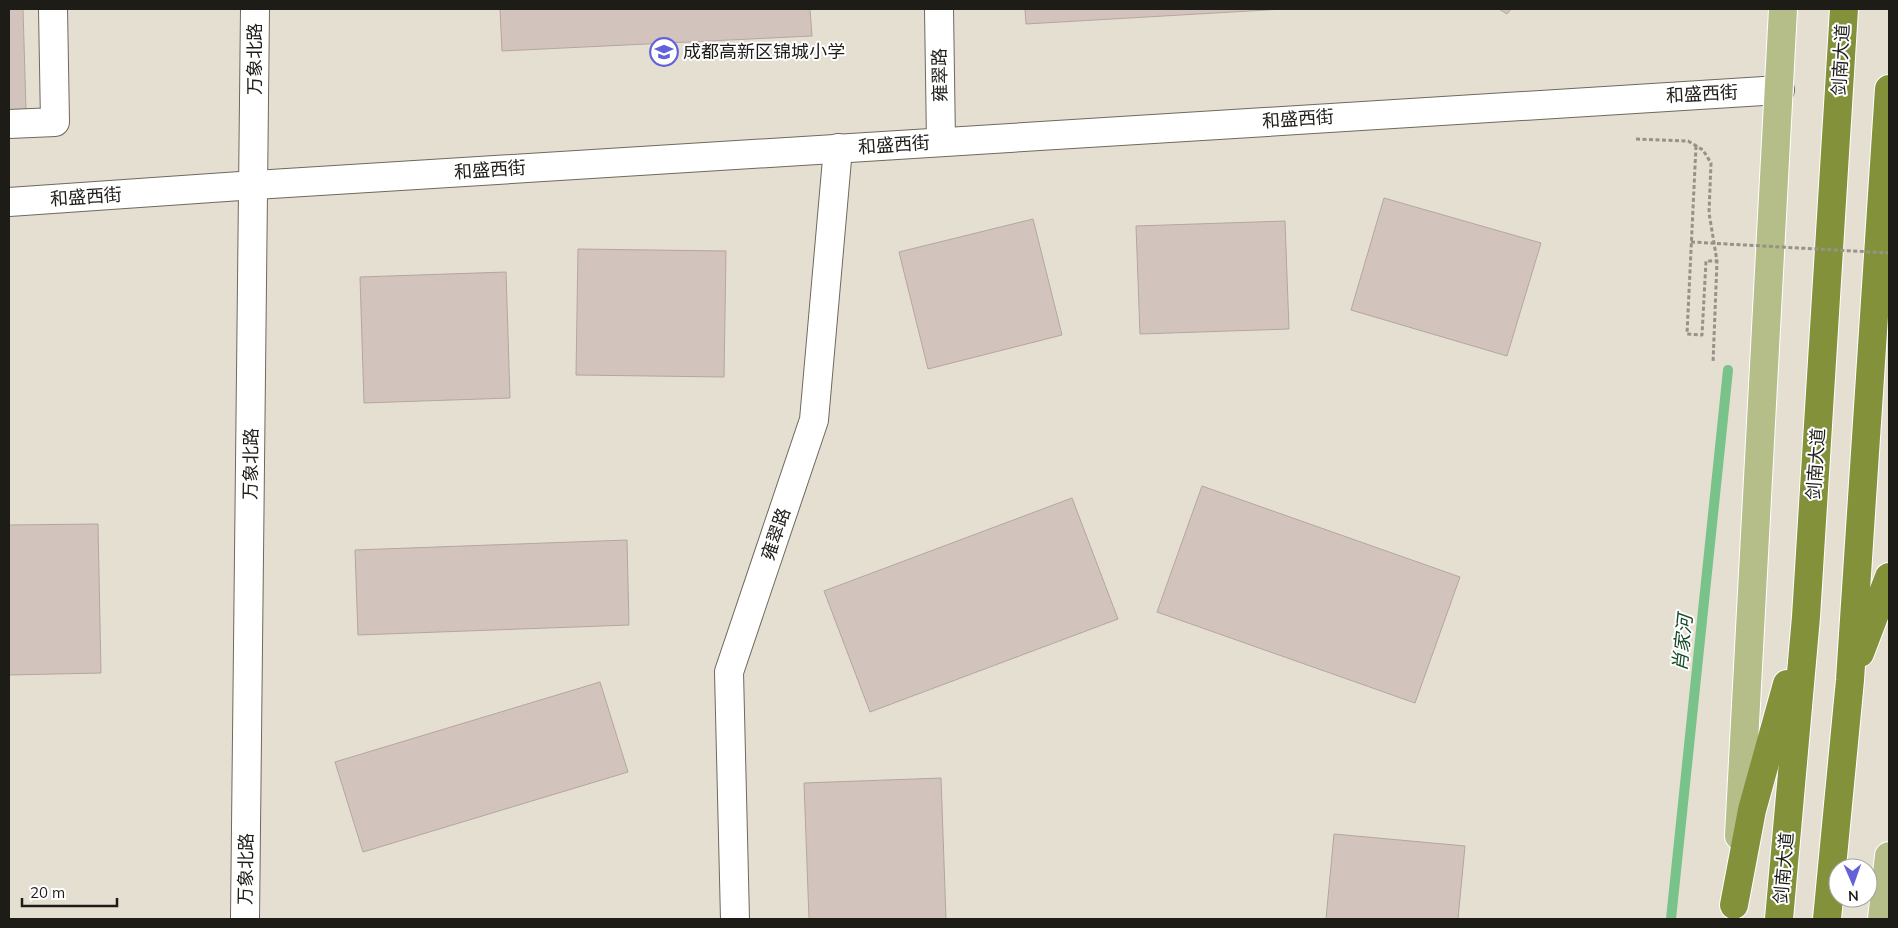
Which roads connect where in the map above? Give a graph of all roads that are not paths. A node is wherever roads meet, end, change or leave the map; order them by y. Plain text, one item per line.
1 (53, 9) edge
2 (255, 9) edge
3 (940, 9) edge
4 (1783, 9) edge
5 (1844, 9) edge
6 (1889, 89) edge
7 (1780, 90) junction
8 (9, 124) edge
9 (941, 142) junction
10 (838, 148) junction
11 (255, 185) junction
12 (9, 202) edge
13 (1889, 577) edge
14 (1806, 617) junction
15 (1850, 680) junction
16 (1889, 856) edge
17 (1734, 912) edge
18 (246, 919) edge
19 (735, 919) edge
20 (1779, 919) edge
21 (1827, 919) edge
22 (1882, 919) edge

1 - 8 street
2 - 11 street, 万象北路
3 - 9 street, 雍翠路
4 - 7 main road
5 - 14 highway, 剑南大道
6 - 15 highway
7 - 9 street, 和盛西街
7 - 17 main road
9 - 10 street, 和盛西街
10 - 11 street, 和盛西街
10 - 19 street, 雍翠路
11 - 12 street, 和盛西街
11 - 18 street, 万象北路
13 - 15 highway
14 - 17 highway
14 - 20 highway, 剑南大道
15 - 21 highway
16 - 22 main road

